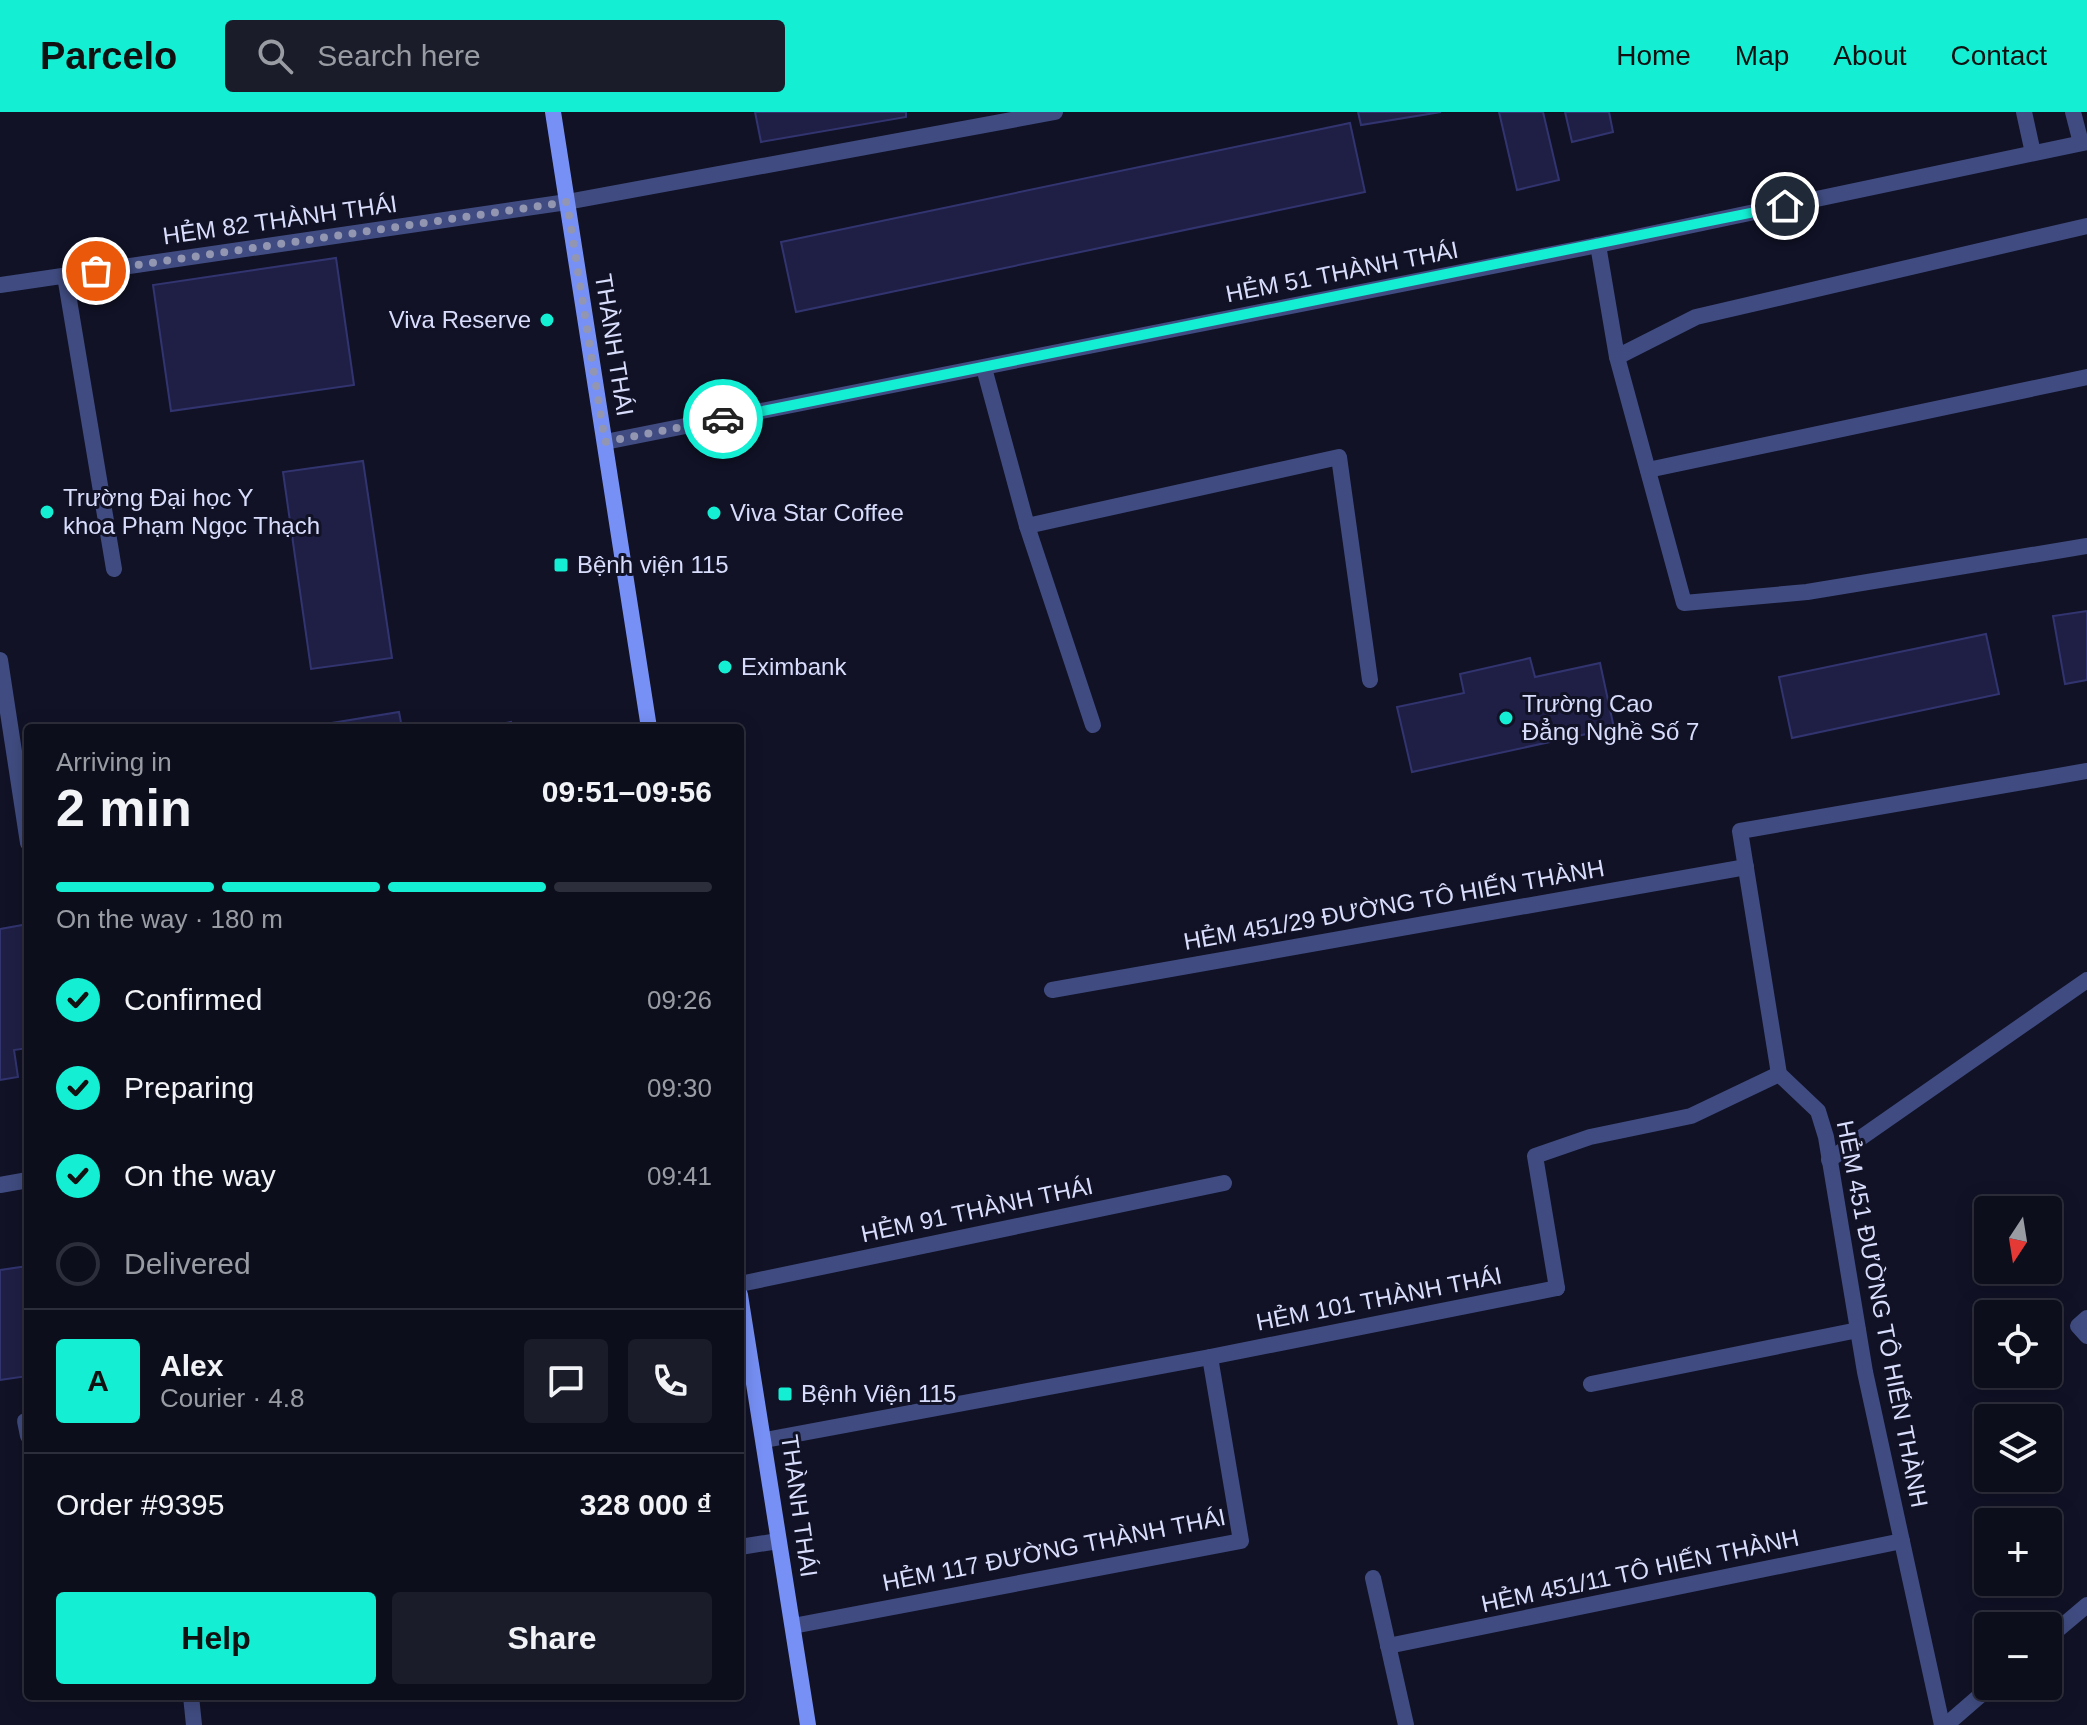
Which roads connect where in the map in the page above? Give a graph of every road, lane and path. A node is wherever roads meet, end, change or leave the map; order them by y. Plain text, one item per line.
1 (553, 112) edge
2 (1055, 112) edge
3 (2024, 112) edge
4 (2073, 112) edge
5 (2084, 142) edge
6 (2033, 153) junction
7 (567, 202) junction
8 (2087, 226) edge
9 (1598, 245) junction
10 (65, 276) junction
11 (0, 285) edge
12 (1617, 357) junction
13 (984, 368) junction
14 (2087, 377) edge
15 (605, 442) junction
16 (1648, 470) junction
17 (1027, 526) junction
18 (2087, 546) edge
19 (114, 569) dead end
20 (0, 660) edge
21 (1370, 680) dead end
22 (648, 724) edge
23 (1093, 725) dead end
24 (2087, 771) edge
25 (24, 817) edge
26 (1746, 867) junction
27 (2087, 980) edge
28 (1052, 990) dead end
29 (1779, 1074) junction
30 (1829, 1160) junction
31 (24, 1181) edge
32 (1224, 1183) dead end
33 (0, 1185) edge
34 (744, 1283) edge
35 (2087, 1318) edge
36 (744, 1326) edge
37 (1858, 1330) junction
38 (2087, 1336) edge
39 (1210, 1357) junction
40 (1591, 1384) dead end
41 (765, 1440) junction
42 (778, 1541) junction
43 (1902, 1541) junction
44 (744, 1546) edge
45 (1373, 1578) dead end
46 (2087, 1605) edge
47 (793, 1626) junction
48 (2062, 1626) edge
49 (1388, 1646) junction
50 (191, 1700) edge
51 (1974, 1700) edge
52 (194, 1725) edge
53 (808, 1725) edge
54 (1406, 1725) edge
55 (1944, 1725) edge

1 - 7 main road, THÀNH THÁI
2 - 7 street, HẺM 82 THÀNH THÁI
3 - 6 street
4 - 5 street
5 - 6 street, HẺM 51 THÀNH THÁI
6 - 9 street, HẺM 51 THÀNH THÁI
7 - 10 street, HẺM 82 THÀNH THÁI
7 - 15 main road, THÀNH THÁI
8 - 12 street
9 - 12 street
9 - 13 street, HẺM 51 THÀNH THÁI
10 - 11 street, HẺM 82 THÀNH THÁI
10 - 19 street
12 - 16 street
13 - 15 street, HẺM 51 THÀNH THÁI
13 - 17 street
14 - 16 street
15 - 22 main road, THÀNH THÁI
16 - 18 street
17 - 21 street
17 - 23 street
20 - 25 street
24 - 26 street
26 - 28 street, HẺM 451/29 ĐƯỜNG TÔ HIẾN THÀNH
26 - 29 street
27 - 30 street
29 - 30 street, HẺM 451 ĐƯỜNG TÔ HIẾN THÀNH
29 - 39 street, HẺM 101 THÀNH THÁI
30 - 37 street, HẺM 451 ĐƯỜNG TÔ HIẾN THÀNH
31 - 33 street
32 - 34 street, HẺM 91 THÀNH THÁI
35 - 38 street
36 - 41 main road, THÀNH THÁI
37 - 40 street
37 - 43 street, HẺM 451 ĐƯỜNG TÔ HIẾN THÀNH
39 - 41 street, HẺM 101 THÀNH THÁI
39 - 47 street, HẺM 117 ĐƯỜNG THÀNH THÁI
41 - 42 main road, THÀNH THÁI
42 - 44 street
42 - 47 main road, THÀNH THÁI
43 - 49 street, HẺM 451/11 TÔ HIẾN THÀNH
43 - 55 street, HẺM 451 ĐƯỜNG TÔ HIẾN THÀNH
45 - 49 street
46 - 48 street
47 - 53 main road, THÀNH THÁI
49 - 54 street
50 - 52 street
51 - 55 street

